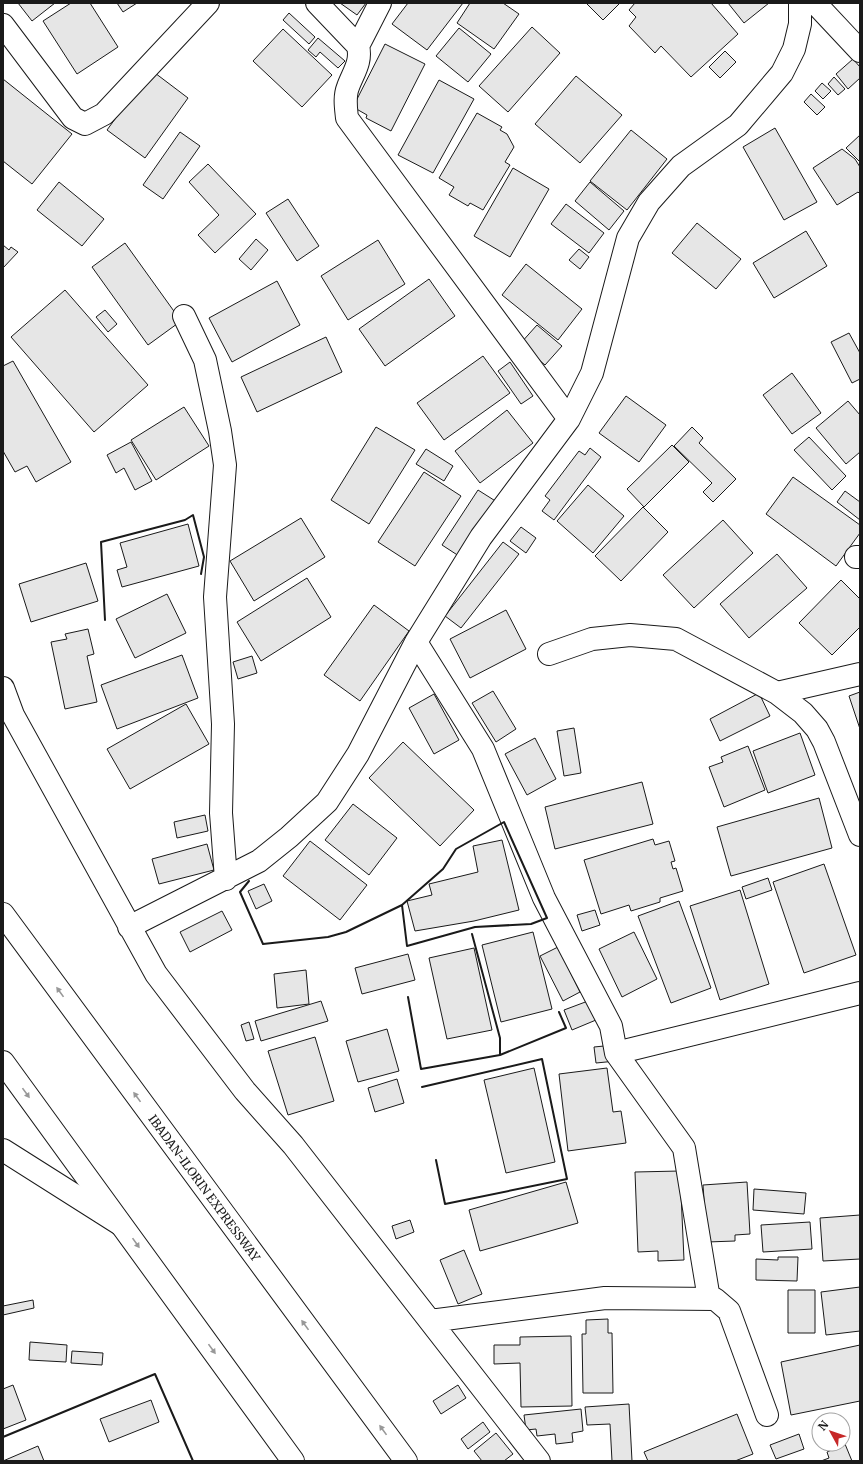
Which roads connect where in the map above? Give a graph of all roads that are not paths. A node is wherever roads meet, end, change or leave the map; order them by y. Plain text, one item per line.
1 (208, 3) edge
2 (317, 3) edge
3 (380, 3) edge
4 (800, 3) edge
5 (815, 3) edge
6 (3, 25) edge
7 (358, 46) junction
8 (860, 51) edge
9 (184, 316) dead end
10 (568, 419) junction
11 (416, 642) junction
12 (549, 654) dead end
13 (860, 674) edge
14 (3, 688) edge
15 (777, 693) junction
16 (8, 717) edge
17 (860, 835) edge
18 (226, 879) junction
19 (3, 914) edge
20 (129, 927) junction
21 (860, 993) edge
22 (616, 1053) junction
23 (3, 1062) edge
24 (3, 1150) edge
25 (123, 1226) junction
26 (709, 1298) junction
27 (430, 1321) junction
28 (767, 1415) dead end
29 (293, 1461) edge
30 (406, 1461) edge
31 (539, 1461) edge

1 - 6 main road
2 - 7 main road
3 - 7 main road
4 - 10 main road
5 - 8 main road
7 - 10 main road
9 - 18 main road
10 - 11 main road
11 - 18 main road
11 - 22 main road
12 - 15 main road
13 - 15 main road
14 - 16 main road
15 - 17 main road
16 - 20 main road
18 - 20 main road
30 -> 19 main road, IBADAN-ILORIN EXPRESSWAY
20 - 27 main road
21 - 22 main road
22 - 26 main road
23 -> 25 main road
24 - 25 main road
25 -> 29 main road
26 - 27 main road
26 - 28 main road
27 - 31 main road

